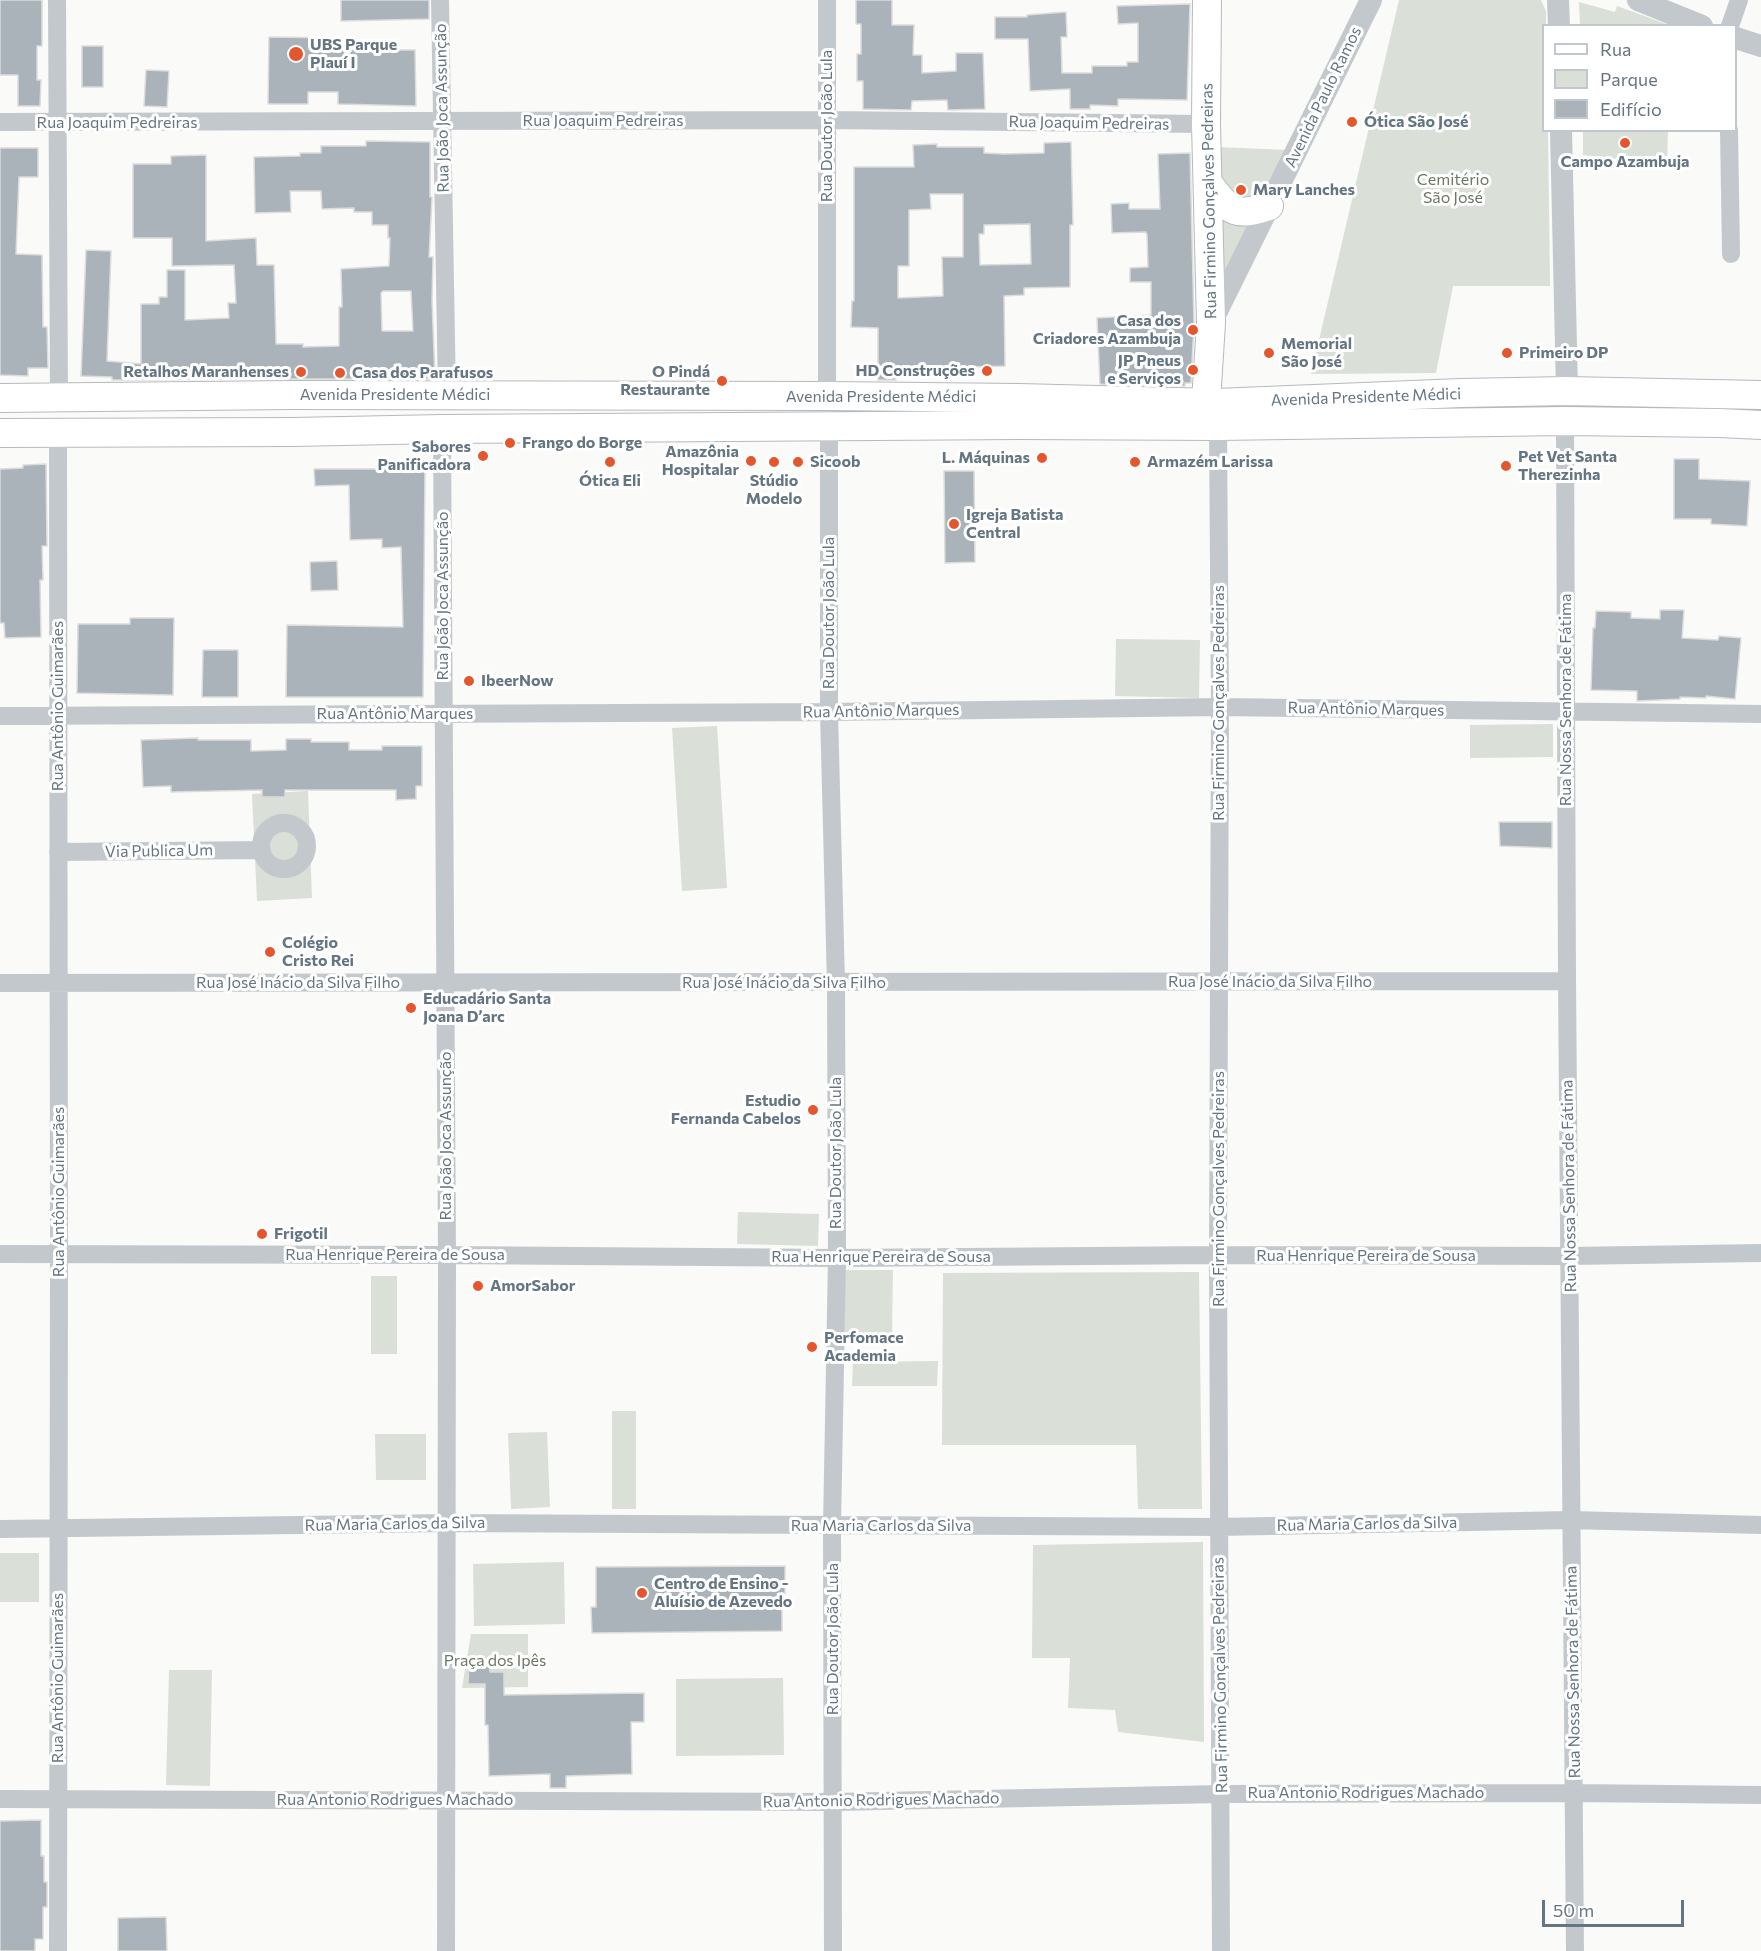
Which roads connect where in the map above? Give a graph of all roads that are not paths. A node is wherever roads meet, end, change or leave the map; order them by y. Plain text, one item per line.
1 (57, 0) edge
2 (440, 0) edge
3 (827, 0) edge
4 (1207, 0) edge
5 (1371, 0) edge
6 (1558, 0) edge
7 (1638, 0) edge
8 (1739, 0) edge
9 (1558, 24) edge
10 (1697, 24) edge
11 (1731, 24) edge
12 (1737, 38) edge
13 (1761, 46) edge
14 (827, 120) junction
15 (0, 122) edge
16 (442, 122) junction
17 (58, 123) junction
18 (1206, 124) junction
19 (1561, 132) edge
20 (1729, 132) edge
21 (1208, 183) junction
22 (1269, 206) junction
23 (1731, 254) dead end
24 (1211, 323) junction
25 (1567, 391) junction
26 (1461, 393) junction
27 (1722, 393) junction
28 (292, 395) junction
29 (447, 395) junction
30 (1761, 395) edge
31 (827, 396) junction
32 (0, 398) edge
33 (59, 398) junction
34 (1019, 412) junction
35 (1212, 414) junction
36 (1565, 421) junction
37 (1462, 423) junction
38 (1720, 423) junction
39 (1761, 425) edge
40 (829, 426) junction
41 (442, 429) junction
42 (293, 432) junction
43 (0, 433) edge
44 (58, 433) junction
45 (1220, 707) junction
46 (1566, 711) junction
47 (829, 712) junction
48 (444, 714) junction
49 (1761, 714) edge
50 (0, 716) edge
51 (58, 716) junction
52 (261, 850) dead end
53 (58, 852) junction
54 (1567, 981) junction
55 (1220, 982) junction
56 (0, 983) edge
57 (58, 983) junction
58 (445, 983) junction
59 (836, 983) junction
60 (59, 1253) junction
61 (1761, 1253) edge
62 (0, 1254) edge
63 (447, 1255) junction
64 (1218, 1255) junction
65 (1570, 1256) junction
66 (837, 1258) junction
67 (1571, 1520) junction
68 (447, 1523) junction
69 (1761, 1525) edge
70 (832, 1527) junction
71 (1219, 1527) junction
72 (0, 1529) edge
73 (58, 1529) junction
74 (1574, 1792) junction
75 (1222, 1794) junction
76 (1761, 1795) edge
77 (0, 1799) edge
78 (58, 1800) junction
79 (447, 1800) junction
80 (833, 1802) junction
81 (58, 1951) edge
82 (447, 1951) edge
83 (833, 1951) edge
84 (1221, 1951) edge
85 (1575, 1951) edge

1 - 17 street
2 - 16 street, Rua João Joca Assunção
3 - 14 street, Rua Doutor João Lula
4 - 18 main road, Rua Firmino Gonçalves Pedreiras
5 - 22 street, Avenida Paulo Ramos
6 - 9 street
7 - 10 street
8 - 11 street
12 - 13 street
14 - 16 street, Rua Joaquim Pedreiras
14 - 18 street, Rua Joaquim Pedreiras
14 - 31 street, Rua Doutor João Lula
15 - 17 street, Rua Joaquim Pedreiras
16 - 17 street, Rua Joaquim Pedreiras
16 - 29 street, Rua João Joca Assunção
17 - 33 street
18 - 21 main road, Rua Firmino Gonçalves Pedreiras
19 - 25 street
20 - 23 street
21 - 22 main road
21 - 24 main road, Rua Firmino Gonçalves Pedreiras
22 - 24 street, Avenida Paulo Ramos
24 - 35 main road, Rua Firmino Gonçalves Pedreiras
25 - 26 main road, Avenida Presidente Médici
25 - 27 main road, Avenida Presidente Médici
26 - 35 main road, Avenida Presidente Médici
26 - 37 main road
27 - 30 main road, Avenida Presidente Médici
27 - 38 main road
28 - 29 main road, Avenida Presidente Médici
28 - 33 main road, Avenida Presidente Médici
28 - 42 main road
29 - 31 main road, Avenida Presidente Médici
31 - 34 main road, Avenida Presidente Médici
32 - 33 main road, Avenida Presidente Médici
34 - 35 main road, Avenida Presidente Médici
34 - 40 main road, Avenida Presidente Médici
35 - 37 main road, Avenida Presidente Médici
35 - 45 street, Rua Firmino Gonçalves Pedreiras
36 - 37 main road, Avenida Presidente Médici
36 - 38 main road, Avenida Presidente Médici
36 - 46 street, Rua Nossa Senhora de Fátima
38 - 39 main road, Avenida Presidente Médici
40 - 41 main road, Avenida Presidente Médici
40 - 47 street, Rua Doutor João Lula
41 - 42 main road, Avenida Presidente Médici
41 - 48 street, Rua João Joca Assunção
42 - 44 main road, Avenida Presidente Médici
43 - 44 main road, Avenida Presidente Médici
44 - 51 street, Rua Antônio Guimarães
45 - 46 street, Rua Antônio Marques
45 - 47 street, Rua Antônio Marques
45 - 55 street, Rua Firmino Gonçalves Pedreiras
46 - 49 street, Rua Antônio Marques
46 - 54 street, Rua Nossa Senhora de Fátima
47 - 48 street, Rua Antônio Marques
47 - 59 street, Rua Doutor João Lula
48 - 51 street, Rua Antônio Marques
48 - 58 street, Rua João Joca Assunção
50 - 51 street, Rua Antônio Marques
51 - 53 street, Rua Antônio Guimarães
52 - 53 street, Via Publica Um
53 - 57 street, Rua Antônio Guimarães
54 - 55 street, Rua José Inácio da Silva Filho
54 - 65 street, Rua Nossa Senhora de Fátima
55 - 59 street, Rua José Inácio da Silva Filho
55 - 64 street, Rua Firmino Gonçalves Pedreiras
56 - 57 street, Rua José Inácio da Silva Filho
57 - 58 street, Rua José Inácio da Silva Filho
57 - 60 street, Rua Antônio Guimarães
58 - 59 street, Rua José Inácio da Silva Filho
58 - 63 street, Rua João Joca Assunção
59 - 66 street, Rua Doutor João Lula
60 - 62 street, Rua Henrique Pereira de Sousa
60 - 63 street, Rua Henrique Pereira de Sousa
60 - 73 street, Rua Antônio Guimarães
61 - 65 street, Rua Henrique Pereira de Sousa
63 - 66 street, Rua Henrique Pereira de Sousa
63 - 68 street, Rua João Joca Assunção
64 - 65 street, Rua Henrique Pereira de Sousa
64 - 66 street, Rua Henrique Pereira de Sousa
64 - 71 street, Rua Firmino Gonçalves Pedreiras
65 - 67 street, Rua Nossa Senhora de Fátima
66 - 70 street, Rua Doutor João Lula
67 - 69 street, Rua Maria Carlos da Silva
67 - 71 street, Rua Maria Carlos da Silva
67 - 74 street, Rua Nossa Senhora de Fátima
68 - 70 street, Rua Maria Carlos da Silva
68 - 73 street, Rua Maria Carlos da Silva
68 - 79 street, Rua João Joca Assunção
70 - 71 street, Rua Maria Carlos da Silva
70 - 80 street, Rua Doutor João Lula
71 - 75 street, Rua Firmino Gonçalves Pedreiras
72 - 73 street, Rua Maria Carlos da Silva
73 - 78 street, Rua Antônio Guimarães
74 - 75 street, Rua Antonio Rodrigues Machado
74 - 76 street, Rua Antonio Rodrigues Machado
74 - 85 street, Rua Nossa Senhora de Fátima
75 - 80 street, Rua Antonio Rodrigues Machado
75 - 84 street, Rua Firmino Gonçalves Pedreiras
77 - 78 street, Rua Antonio Rodrigues Machado
78 - 79 street, Rua Antonio Rodrigues Machado
78 - 81 street, Rua Antônio Guimarães
79 - 80 street, Rua Antonio Rodrigues Machado
79 - 82 street, Rua João Joca Assunção
80 - 83 street, Rua Doutor João Lula

